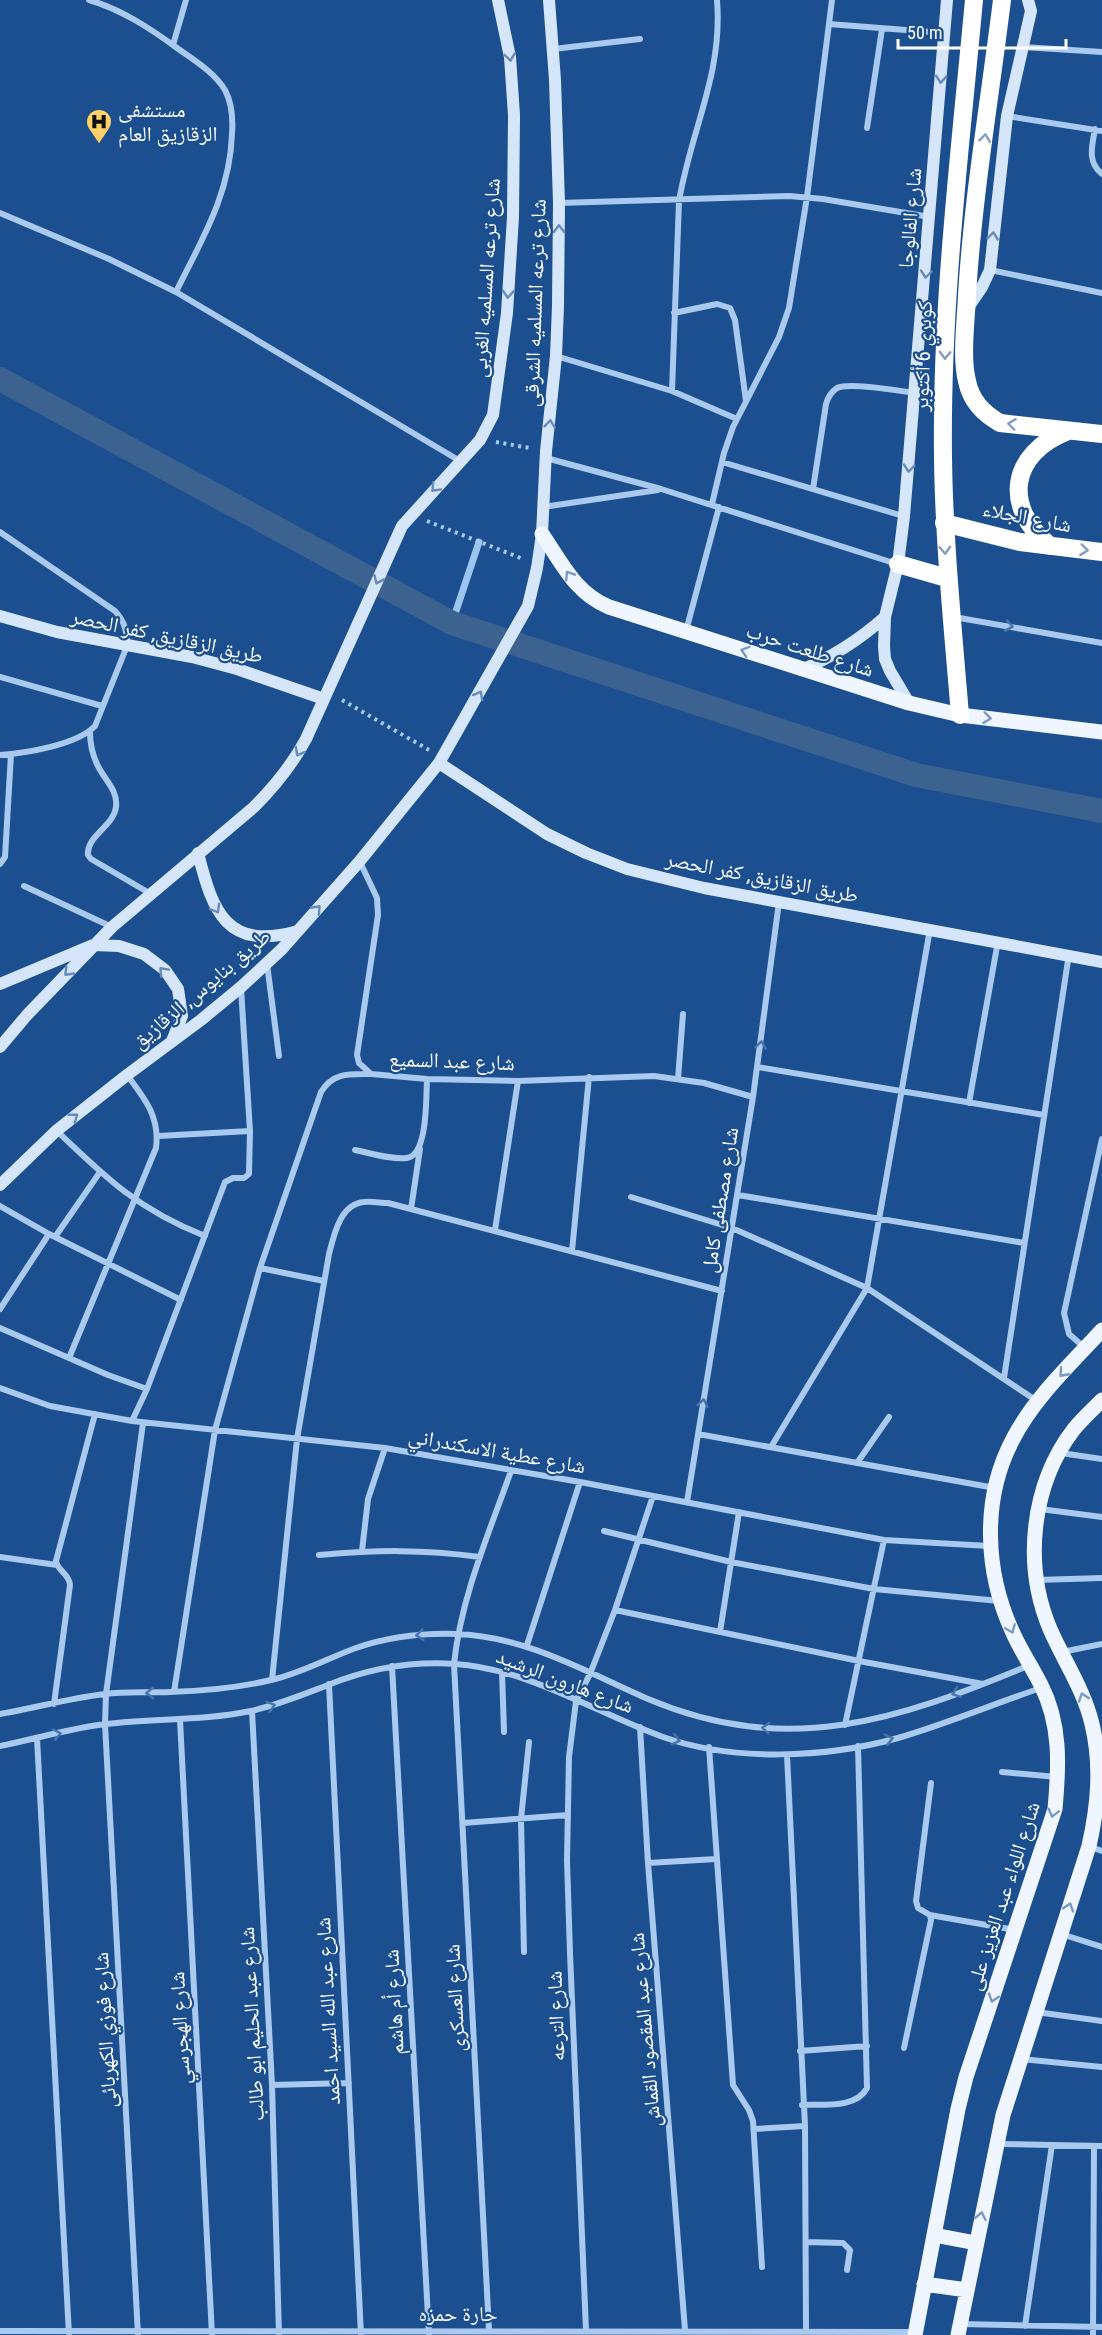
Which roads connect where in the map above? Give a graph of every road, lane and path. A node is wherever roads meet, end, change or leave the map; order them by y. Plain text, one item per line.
1 (93, 0) edge
2 (186, 0) edge
3 (498, 0) edge
4 (549, 0) edge
5 (717, 0) edge
6 (832, 0) edge
7 (946, 0) edge
8 (974, 0) edge
9 (1002, 0) edge
10 (1029, 0) edge
11 (829, 24) junction
12 (882, 29) junction
13 (944, 33) junction
14 (640, 39) dead end
15 (173, 45) junction
16 (1023, 48) junction
17 (552, 49) junction
18 (1102, 52) edge
19 (1007, 116) junction
20 (867, 128) dead end
21 (1098, 130) edge
22 (1102, 174) edge
23 (807, 197) junction
24 (679, 201) junction
25 (559, 203) junction
26 (0, 213) edge
27 (930, 217) junction
28 (990, 270) junction
29 (176, 292) junction
30 (1102, 293) edge
31 (967, 309) junction
32 (674, 313) junction
33 (556, 356) junction
34 (672, 391) junction
35 (916, 393) junction
36 (746, 402) junction
37 (737, 418) junction
38 (1070, 431) junction
39 (1102, 434) edge
40 (480, 440) junction
41 (546, 454) junction
42 (461, 461) junction
43 (722, 462) junction
44 (661, 489) junction
45 (813, 489) junction
46 (716, 506) junction
47 (543, 507) junction
48 (410, 515) junction
49 (904, 516) junction
50 (944, 523) junction
51 (0, 532) edge
52 (542, 534) junction
53 (1051, 546) junction
54 (1102, 552) edge
55 (538, 564) junction
56 (898, 564) junction
57 (947, 578) junction
58 (0, 616) edge
59 (951, 616) junction
60 (885, 617) junction
61 (686, 632) junction
62 (1102, 643) edge
63 (127, 646) junction
64 (801, 669) junction
65 (0, 677) edge
66 (328, 690) junction
67 (909, 703) junction
68 (102, 706) junction
69 (960, 715) junction
70 (90, 732) junction
71 (1102, 732) edge
72 (451, 746) joint
73 (12, 754) junction
74 (0, 756) edge
75 (441, 761) junction
76 (198, 853) junction
77 (360, 862) junction
78 (0, 864) edge
79 (24, 886) dead end
80 (151, 894) junction
81 (780, 902) junction
82 (112, 927) junction
83 (930, 929) junction
84 (298, 931) junction
85 (998, 941) junction
86 (93, 945) junction
87 (1070, 954) junction
88 (1102, 962) edge
89 (267, 963) junction
90 (0, 984) edge
91 (241, 987) junction
92 (683, 1014) dead end
93 (171, 1043) junction
94 (0, 1047) edge
95 (279, 1056) dead end
96 (758, 1067) junction
97 (370, 1074) junction
98 (126, 1075) junction
99 (589, 1077) junction
100 (427, 1079) junction
101 (678, 1079) junction
102 (518, 1081) junction
103 (901, 1092) junction
104 (753, 1097) junction
105 (969, 1102) junction
106 (1044, 1114) junction
107 (56, 1131) junction
108 (249, 1131) junction
109 (158, 1136) junction
110 (1102, 1139) edge
111 (420, 1149) junction
112 (355, 1150) dead end
113 (100, 1172) junction
114 (0, 1185) edge
115 (738, 1195) junction
116 (631, 1197) dead end
117 (135, 1201) junction
118 (0, 1206) edge
119 (411, 1209) junction
120 (879, 1219) junction
121 (732, 1228) junction
122 (495, 1230) junction
123 (52, 1236) junction
124 (205, 1236) junction
125 (1024, 1244) junction
126 (572, 1251) junction
127 (108, 1264) junction
128 (260, 1268) junction
129 (324, 1281) junction
130 (867, 1288) junction
131 (722, 1291) junction
132 (181, 1300) junction
133 (0, 1309) edge
134 (0, 1328) edge
135 (1102, 1330) edge
136 (1086, 1348) junction
137 (69, 1358) junction
138 (1004, 1378) junction
139 (147, 1389) junction
140 (1, 1391) edge
141 (1102, 1400) edge
142 (1038, 1401) junction
143 (94, 1414) junction
144 (889, 1417) dead end
145 (132, 1421) junction
146 (143, 1422) junction
147 (215, 1430) junction
148 (698, 1434) junction
149 (297, 1439) junction
150 (771, 1447) junction
151 (385, 1448) junction
152 (1059, 1452) junction
153 (1102, 1459) edge
154 (857, 1463) junction
155 (511, 1471) junction
156 (580, 1482) junction
157 (996, 1488) junction
158 (653, 1496) junction
159 (687, 1502) junction
160 (1039, 1508) junction
161 (739, 1512) junction
162 (1102, 1517) edge
163 (604, 1531) dead end
164 (639, 1539) junction
165 (884, 1540) junction
166 (990, 1546) junction
167 (362, 1551) junction
168 (319, 1555) dead end
169 (0, 1557) edge
170 (480, 1557) junction
171 (731, 1562) junction
172 (57, 1565) junction
173 (1102, 1578) edge
174 (1037, 1580) junction
175 (874, 1589) junction
176 (1000, 1601) junction
177 (615, 1610) junction
178 (720, 1632) junction
179 (457, 1634) junction
180 (1102, 1644) edge
181 (527, 1645) junction
182 (1062, 1652) junction
183 (859, 1661) junction
184 (454, 1664) junction
185 (1030, 1664) junction
186 (392, 1666) junction
187 (502, 1671) junction
188 (590, 1674) junction
189 (272, 1680) junction
190 (329, 1684) junction
191 (983, 1684) junction
192 (1042, 1687) junction
193 (174, 1692) junction
194 (106, 1694) junction
195 (576, 1701) junction
196 (54, 1704) junction
197 (252, 1711) junction
198 (0, 1714) edge
199 (180, 1720) junction
200 (105, 1724) junction
201 (845, 1725) junction
202 (640, 1727) junction
203 (504, 1732) dead end
204 (37, 1738) junction
205 (529, 1742) dead end
206 (0, 1746) edge
207 (858, 1746) junction
208 (709, 1747) junction
209 (787, 1755) junction
210 (1100, 1757) edge
211 (1002, 1773) dead end
212 (1058, 1778) junction
213 (930, 1783) dead end
214 (568, 1815) junction
215 (521, 1819) junction
216 (463, 1823) junction
217 (1096, 1849) edge
218 (717, 1859) junction
219 (648, 1863) junction
220 (930, 1915) junction
221 (1015, 1930) junction
222 (1061, 1934) junction
223 (1102, 1947) edge
224 (524, 1952) dead end
225 (1036, 2012) junction
226 (1102, 2021) edge
227 (867, 2046) junction
228 (904, 2048) dead end
229 (800, 2051) junction
230 (1021, 2059) junction
231 (1102, 2067) edge
232 (349, 2083) junction
233 (272, 2085) junction
234 (802, 2105) junction
235 (805, 2126) junction
236 (754, 2129) junction
237 (996, 2144) junction
238 (1052, 2145) junction
239 (1094, 2146) junction
240 (1102, 2146) edge
241 (934, 2235) junction
242 (806, 2242) junction
243 (976, 2243) junction
244 (762, 2267) dead end
245 (846, 2270) dead end
246 (924, 2284) junction
247 (967, 2290) junction
248 (1024, 2326) junction
249 (1093, 2326) junction
250 (1102, 2327) edge
251 (489, 2330) junction
252 (586, 2330) junction
253 (685, 2330) junction
254 (806, 2330) junction
255 (959, 2330) edge
256 (0, 2331) edge
257 (8, 2333) edge
258 (69, 2333) edge
259 (138, 2333) edge
260 (212, 2333) edge
261 (279, 2333) edge
262 (361, 2333) edge
263 (429, 2333) edge
264 (469, 2333) edge
265 (915, 2333) edge
266 (1093, 2335) edge

1 - 15 street
2 - 15 street
3 -> 40 street, شارع ترعه المسلميه الغربى
4 - 17 street, شارع ترعه المسلميه الشرقى
5 - 24 street
6 - 11 street
7 - 13 street, شارع الفالوجا
8 -> 50 highway, كوبري 6 أكتوبر
31 -> 9 highway
10 - 16 street
11 - 12 street
11 - 23 street
12 - 13 street
12 - 20 street
13 -> 27 street, شارع الفالوجا
14 - 17 street
15 - 29 street
16 - 18 street
16 - 19 street
17 - 25 street, شارع ترعه المسلميه الشرقى
19 - 21 street
28 -> 19 street
21 - 22 street
23 - 24 street
23 - 27 street
23 - 36 street
24 - 25 street
24 - 32 street
33 -> 25 street, شارع ترعه المسلميه الشرقى
26 - 29 street
27 -> 35 street, شارع الفالوجا
28 - 30 street
28 - 31 street
29 - 42 street
38 -> 31 highway
32 - 34 street
32 - 36 street
33 - 34 street
41 -> 33 street, شارع ترعه المسلميه الشرقى
34 - 37 street
35 - 45 street
35 -> 49 street, شارع الفالوجا
36 - 37 street
37 - 43 street
38 - 39 highway
38 - 53 highway
40 - 41 path
40 - 42 street, شارع ترعه المسلميه الغربى
41 - 44 street
41 - 47 street, شارع ترعه المسلميه الشرقى
42 -> 48 street, شارع ترعه المسلميه الغربى
43 - 45 street
43 - 46 street
44 - 46 street
44 - 47 street
45 - 49 street
46 - 56 street
46 - 61 street
47 - 52 street, شارع ترعه المسلميه الشرقى
48 - 55 path
48 -> 66 street, شارع ترعه المسلميه الغربى
49 - 56 street, شارع الفالوجا
50 - 53 highway, شارع الجلاء
50 -> 57 highway, كوبري 6 أكتوبر
51 - 63 street
52 - 55 street, شارع ترعه المسلميه الشرقى
61 -> 52 main road, شارع طلعت حرب
53 -> 54 highway, شارع الجلاء
72 -> 55 street, شارع ترعه المسلميه الشرقى
56 - 57 highway
56 - 60 street, شارع الفالوجا
57 - 59 highway, كوبري 6 أكتوبر
58 - 63 street, طريق الزقازيق, كفر الحصر
59 -> 62 street
59 - 69 highway, كوبري 6 أكتوبر
60 - 64 street
60 - 67 street, شارع الفالوجا
64 -> 61 main road, شارع طلعت حرب
63 - 66 street, طريق الزقازيق, كفر الحصر
63 - 68 street
64 - 67 main road, شارع طلعت حرب
65 - 68 street
66 - 75 path
66 -> 76 street
67 - 69 main road, شارع طلعت حرب
68 - 70 street
69 -> 71 main road, شارع طلعت حرب
70 - 73 street
70 - 80 street
72 - 75 street, طريق بنايوس, الزقازيق
73 - 74 street
73 - 78 street
75 - 77 street, طريق بنايوس, الزقازيق
75 - 81 street, طريق الزقازيق, كفر الحصر
76 - 80 street
76 -> 84 street
84 -> 77 street, طريق بنايوس, الزقازيق
77 - 97 street, شارع عبد السميع
79 - 82 street
80 - 82 street
81 - 83 street, طريق الزقازيق, كفر الحصر
96 -> 81 street, شارع مصطفى كامل
82 - 86 street
83 - 85 street, طريق الزقازيق, كفر الحصر
83 - 103 street
84 - 89 street, طريق بنايوس, الزقازيق
85 - 87 street, طريق الزقازيق, كفر الحصر
85 - 105 street
86 - 90 street
93 -> 86 street
86 -> 94 street
87 - 88 street, طريق الزقازيق, كفر الحصر
87 - 106 street
89 - 91 street, طريق بنايوس, الزقازيق
89 - 95 street
91 - 93 street, طريق بنايوس, الزقازيق
91 - 108 street
92 - 101 street
93 - 98 street, طريق بنايوس, الزقازيق
96 - 103 street
96 - 104 street, شارع مصطفى كامل
97 - 100 street, شارع عبد السميع
97 - 128 street
107 -> 98 street, طريق بنايوس, الزقازيق
98 - 109 street
99 - 101 street, شارع عبد السميع
99 - 102 street, شارع عبد السميع
99 - 126 street
100 - 102 street, شارع عبد السميع
100 - 111 street
101 - 104 street, شارع عبد السميع
102 - 122 street
103 - 105 street
103 - 120 street
104 - 115 street, شارع مصطفى كامل
105 - 106 street
106 - 125 street
107 - 113 street
107 - 114 street, طريق بنايوس, الزقازيق
108 - 109 street
108 - 124 street
109 - 117 street
110 - 136 street
111 - 112 street
111 - 119 street
113 - 117 street
113 - 123 street
115 - 120 street
115 - 121 street, شارع مصطفى كامل
116 - 121 street
117 - 124 street
117 - 127 street
118 - 123 street
119 - 122 street
119 - 129 street
120 - 125 street
120 - 130 street
121 - 130 street
121 - 131 street, شارع مصطفى كامل
122 - 126 street
123 - 127 street
123 - 133 street
124 - 132 street
125 - 138 street
126 - 131 street
127 - 132 street
127 - 137 street
128 - 129 street
128 - 147 street
129 - 149 street
130 - 138 street
130 - 150 street
148 -> 131 street, شارع مصطفى كامل
132 - 139 street
134 - 137 street
135 - 136 main road, شارع اللواء عبد العزيز على
136 -> 142 main road, شارع اللواء عبد العزيز على
137 - 139 street
138 - 142 street
139 - 145 street
140 - 143 street, شارع عطية الاسكندراني
141 - 152 main road
142 - 157 main road, شارع اللواء عبد العزيز على
143 - 145 street, شارع عطية الاسكندراني
143 - 172 street
144 - 154 street
145 - 146 street, شارع عطية الاسكندراني
146 - 147 street, شارع عطية الاسكندراني
146 - 194 street, شارع فوزي الكهربائى
147 - 149 street, شارع عطية الاسكندراني
147 - 193 street
148 - 150 street
148 - 159 street, شارع مصطفى كامل
149 - 151 street, شارع عطية الاسكندراني
149 - 189 street
150 - 154 street
151 - 155 street, شارع عطية الاسكندراني
151 - 167 street
152 - 153 street
152 - 160 main road
154 - 157 street
155 - 156 street, شارع عطية الاسكندراني
155 - 170 street, شارع العسكرى
156 - 158 street, شارع عطية الاسكندراني
156 - 181 street
157 - 166 main road, شارع اللواء عبد العزيز على
158 - 159 street, شارع عطية الاسكندراني
158 - 164 street
159 - 161 street, شارع عطية الاسكندراني
160 - 162 street
160 - 174 main road
161 - 165 street, شارع عطية الاسكندراني
161 - 171 street
163 - 164 street
164 - 171 street
164 - 177 street
165 - 166 street, شارع عطية الاسكندراني
165 - 175 street
166 - 176 main road, شارع اللواء عبد العزيز على
167 - 168 street
167 - 170 street
169 - 172 street
170 - 179 street, شارع العسكرى
171 - 175 street
171 - 178 street
172 - 196 street
173 - 174 street
174 - 182 main road
175 - 176 street
175 - 183 street
176 -> 185 main road, شارع اللواء عبد العزيز على
177 - 178 street
177 - 188 street
178 - 183 street
179 - 181 street, شارع هارون الرشيد
179 - 184 street, شارع العسكرى
179 -> 189 street, شارع هارون الرشيد
180 - 182 street
181 - 188 street, شارع هارون الرشيد
210 -> 182 main road
183 - 191 street
183 - 201 street
184 - 186 street, شارع هارون الرشيد
184 - 187 street, شارع هارون الرشيد
184 - 216 street, شارع العسكرى
185 - 191 street, شارع هارون الرشيد
185 - 192 main road, شارع اللواء عبد العزيز على
186 - 190 street, شارع هارون الرشيد
186 - 263 street, شارع أم هاشم
187 - 195 street, شارع هارون الرشيد
187 - 203 street
188 - 195 street
201 -> 188 street, شارع هارون الرشيد
189 - 193 street, شارع هارون الرشيد
197 -> 190 street, شارع هارون الرشيد
190 - 232 street, شارع عبد الله السيد احمد
191 -> 201 street, شارع هارون الرشيد
207 -> 192 street, شارع هارون الرشيد
192 - 212 main road, شارع اللواء عبد العزيز على
193 -> 194 street, شارع هارون الرشيد
194 - 196 street, شارع هارون الرشيد
194 - 200 street, شارع فوزي الكهربائى
195 - 202 street, شارع هارون الرشيد
195 - 214 street, شارع الترعه
196 - 198 street, شارع هارون الرشيد
197 - 199 street, شارع هارون الرشيد
197 - 233 street, شارع عبد الحليم ابو طالب
199 - 200 street, شارع هارون الرشيد
199 - 260 street, شارع الهجرسي
204 -> 200 street, شارع هارون الرشيد
200 - 259 street, شارع فوزي الكهربائى
202 -> 208 street, شارع هارون الرشيد
202 - 219 street, شارع عبد المقصود القماش
204 - 206 street, شارع هارون الرشيد
204 - 258 street
205 - 215 street
207 - 209 street, شارع هارون الرشيد
207 - 227 street
208 - 209 street, شارع هارون الرشيد
208 - 218 street
209 - 229 street
210 - 217 main road
211 - 212 street
212 -> 221 main road, شارع اللواء عبد العزيز على
213 - 220 street
214 - 215 street
214 - 252 street, شارع الترعه
215 - 216 street
215 - 224 street
216 - 251 street, شارع العسكرى
222 -> 217 main road
218 - 219 street
218 - 236 street
219 - 253 street, شارع عبد المقصود القماش
220 - 221 street
220 - 228 street
221 -> 241 main road, شارع اللواء عبد العزيز على
222 - 223 street
222 - 225 main road
225 - 226 street
225 - 230 main road
227 - 229 street
227 - 234 street
229 - 234 street
230 - 231 street
230 - 237 main road
232 - 233 street
232 - 262 street, شارع عبد الله السيد احمد
233 - 261 street, شارع عبد الحليم ابو طالب
234 - 235 street
235 - 236 street
235 - 242 street
236 - 244 street
237 - 238 street
243 -> 237 main road
238 - 239 street
238 - 248 street
239 - 240 street
239 - 249 street
241 - 243 main road
241 - 246 main road, شارع اللواء عبد العزيز على
242 - 245 street
242 - 254 street
243 - 247 main road
246 - 247 main road
246 - 265 main road, شارع اللواء عبد العزيز على
247 - 255 main road
248 - 249 street
248 - 255 street
249 - 250 street
249 - 266 street
251 - 252 street, حارة حمزه
251 - 264 street, حارة حمزه
252 - 253 street, حارة حمزه
253 - 254 street, حارة حمزه
254 - 265 street, حارة حمزه
256 - 257 street, حارة حمزه
257 - 258 street, حارة حمزه
258 - 259 street, حارة حمزه
259 - 260 street, حارة حمزه
260 - 261 street, حارة حمزه
261 - 262 street, حارة حمزه
262 - 263 street, حارة حمزه
263 - 264 street, حارة حمزه

